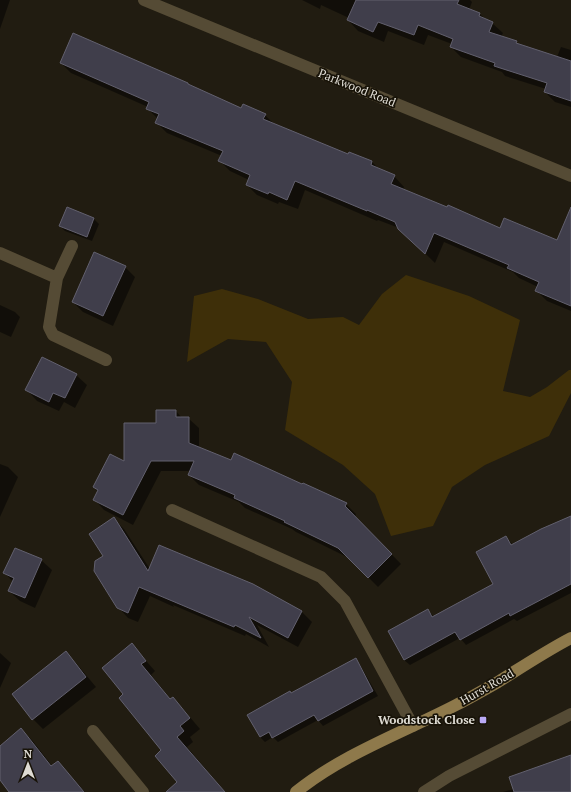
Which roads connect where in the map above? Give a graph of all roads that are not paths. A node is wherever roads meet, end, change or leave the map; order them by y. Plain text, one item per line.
1 (144, 0) edge
2 (571, 176) edge
3 (72, 246) dead end
4 (0, 253) edge
5 (57, 278) junction
6 (106, 360) dead end
7 (172, 510) dead end
8 (571, 638) edge
9 (571, 714) edge
10 (413, 726) junction
11 (93, 731) dead end
12 (143, 792) edge
13 (296, 792) edge
14 (424, 792) edge

1 - 2 street, Parkwood Road
3 - 5 street
4 - 5 street
5 - 6 street
7 - 10 street
8 - 10 main road, Hurst Road
9 - 14 street
10 - 13 main road, Hurst Road
11 - 12 street

